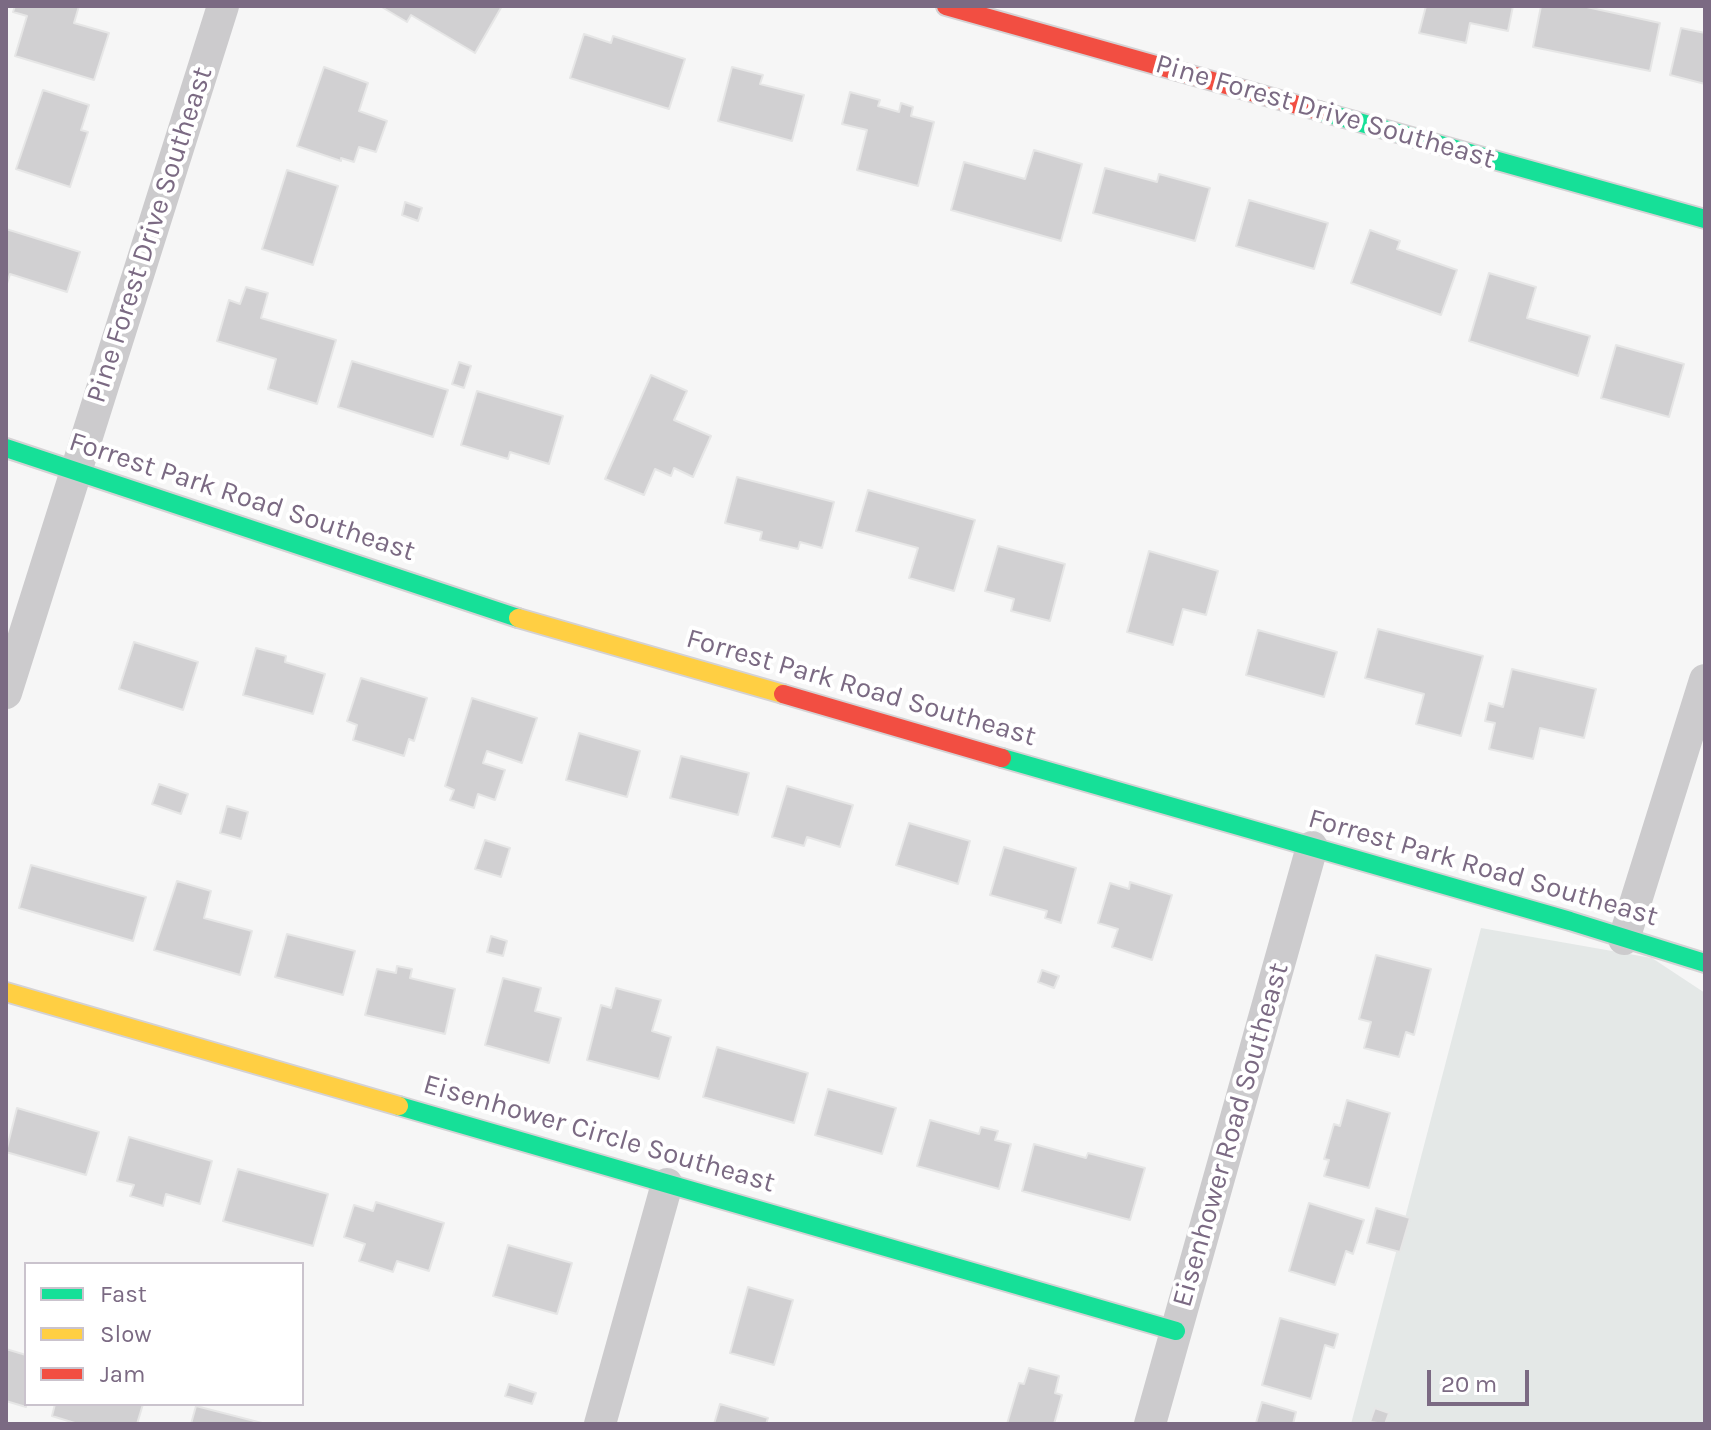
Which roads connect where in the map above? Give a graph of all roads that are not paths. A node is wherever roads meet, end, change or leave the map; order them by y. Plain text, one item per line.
1 (223, 6) edge
2 (946, 6) edge
3 (1705, 219) edge
4 (6, 448) edge
5 (75, 471) junction
6 (1705, 680) edge
7 (6, 693) edge
8 (1312, 847) junction
9 (1624, 939) junction
10 (1705, 963) edge
11 (6, 992) edge
12 (667, 1184) junction
13 (1176, 1331) junction
14 (600, 1424) edge
15 (1150, 1424) edge

1 - 5 street, Pine Forest Drive Southeast
2 - 3 street, Pine Forest Drive Southeast
4 - 5 street, Forrest Park Road Southeast
5 - 7 street, Pine Forest Drive Southeast
5 - 8 street, Forrest Park Road Southeast
6 - 9 street
8 - 9 street, Forrest Park Road Southeast
8 - 13 street, Eisenhower Road Southeast
9 - 10 street, Forrest Park Road Southeast
11 - 12 street, Eisenhower Circle Southeast
12 - 13 street, Eisenhower Circle Southeast
12 - 14 street
13 - 15 street, Eisenhower Road Southeast

